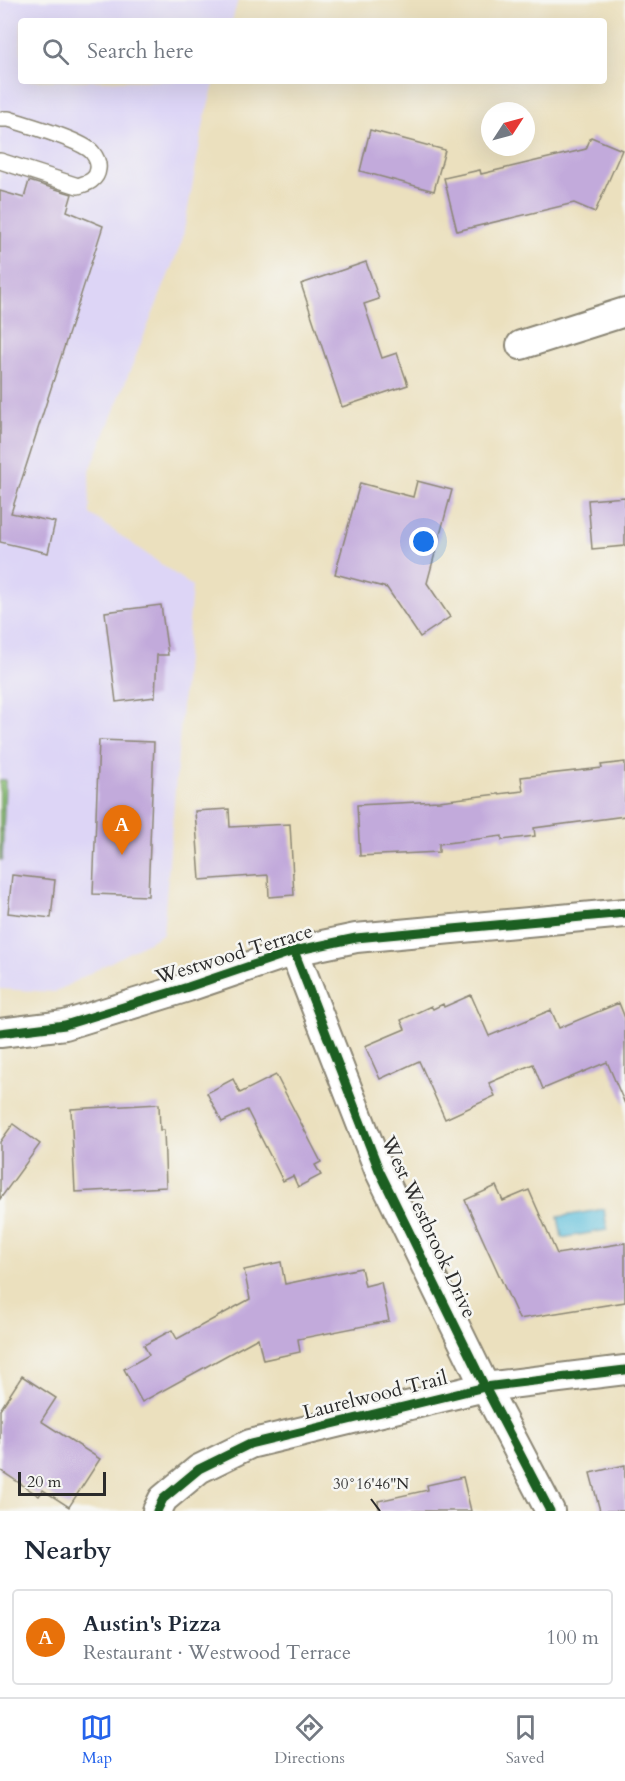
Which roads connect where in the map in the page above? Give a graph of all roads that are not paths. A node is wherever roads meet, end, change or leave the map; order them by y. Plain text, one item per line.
1 (0, 119) edge
2 (0, 160) edge
3 (625, 312) edge
4 (521, 345) dead end
5 (625, 913) edge
6 (294, 951) junction
7 (0, 1033) edge
8 (625, 1370) edge
9 (485, 1387) junction
10 (157, 1511) edge
11 (550, 1511) edge

1 - 2 lane
3 - 4 street
5 - 6 street, Westwood Terrace
6 - 7 street, Westwood Terrace
6 - 9 street, West Westbrook Drive
8 - 9 street, Laurelwood Trail
9 - 10 street, Laurelwood Trail
9 - 11 street, West Westbrook Drive

